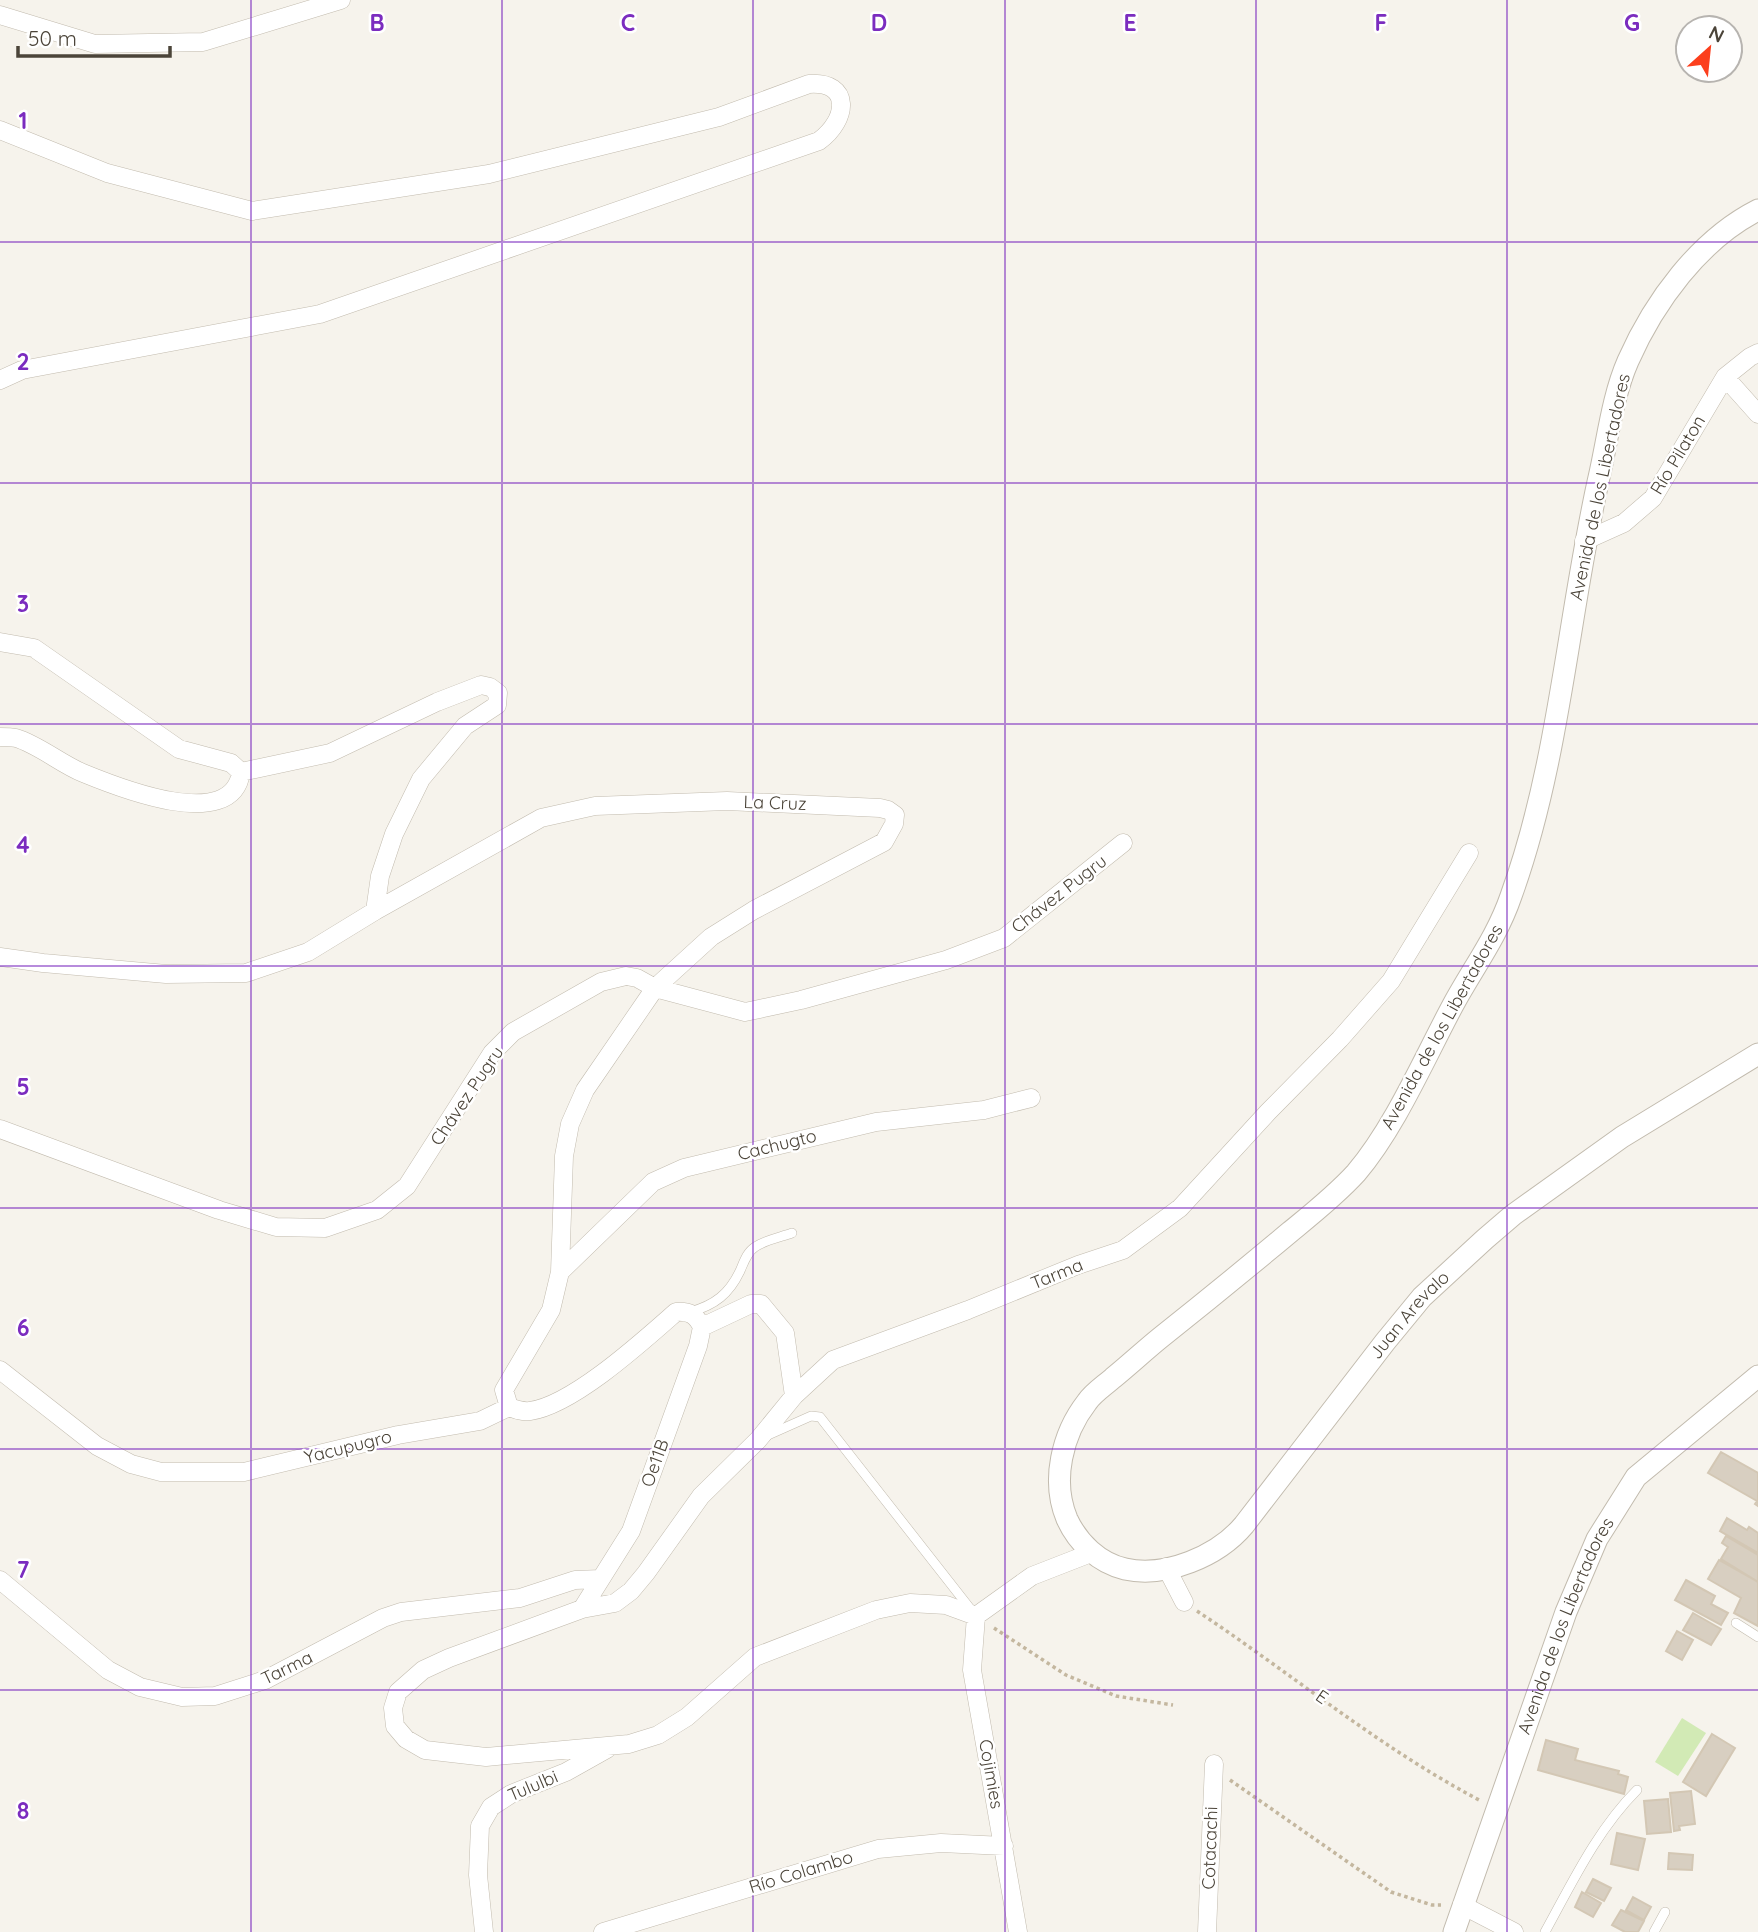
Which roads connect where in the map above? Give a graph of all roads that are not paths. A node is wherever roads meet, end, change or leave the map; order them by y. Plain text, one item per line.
1 (341, 0) edge
2 (0, 15) edge
3 (0, 130) edge
4 (1758, 210) edge
5 (1758, 353) edge
6 (1725, 377) junction
7 (0, 380) edge
8 (1758, 414) edge
9 (1584, 541) junction
10 (0, 642) edge
11 (0, 737) edge
12 (241, 772) junction
13 (1123, 843) dead end
14 (1469, 853) dead end
15 (375, 911) junction
16 (0, 957) edge
17 (655, 988) junction
18 (1758, 1054) edge
19 (1031, 1098) dead end
20 (0, 1129) edge
21 (792, 1233) dead end
22 (560, 1272) junction
23 (690, 1312) junction
24 (702, 1327) junction
25 (0, 1370) edge
26 (1758, 1376) edge
27 (794, 1396) junction
28 (509, 1407) junction
29 (758, 1440) junction
30 (1091, 1553) junction
31 (1166, 1567) junction
32 (601, 1579) junction
33 (0, 1580) edge
34 (1184, 1602) road end
35 (582, 1609) junction
36 (976, 1616) junction
37 (1736, 1623) dead end
38 (1758, 1637) edge
39 (614, 1745) junction
40 (1214, 1764) dead end
41 (1637, 1790) dead end
42 (1004, 1846) junction
43 (1462, 1905) junction
44 (1665, 1912) dead end
45 (484, 1932) edge
46 (603, 1932) edge
47 (1018, 1932) edge
48 (1207, 1932) edge
49 (1454, 1932) edge
50 (1514, 1932) edge
51 (1545, 1932) edge
52 (1654, 1932) edge

1 - 2 street
3 - 7 street
4 - 9 street, Avenida de los Libertadores
5 - 6 street, Río Pilaton
6 - 8 street
6 - 9 street, Río Pilaton
9 - 30 street, Avenida de los Libertadores
10 - 12 street
11 - 12 street
12 - 15 street
13 - 17 street, Chávez Pugru
14 - 27 street, Tarma
15 - 16 street
15 - 17 street, La Cruz
17 - 20 street, Chávez Pugru
17 - 22 street
18 - 31 street, Juan Arevalo
19 - 22 street, Cachugto
21 - 23 lane
22 - 28 street
23 - 24 street
23 - 28 street, Yacupugro
24 - 27 street
24 - 32 street, Oe11B
25 - 28 street, Yacupugro
26 - 43 street, Avenida de los Libertadores
27 - 29 street, Tarma
29 - 35 street, Tarma
29 - 36 lane
30 - 31 street, Juan Arevalo
30 - 36 street
31 - 34 street
32 - 33 street, Tarma
32 - 35 street, Oe11B
35 - 39 street, Tarma
36 - 39 street
36 - 42 street, Cojimies
37 - 38 lane
39 - 45 street, Tululbi
40 - 48 street, Cotacachi
41 - 51 lane
42 - 46 street, Río Colambo
42 - 47 street, Cojimies
43 - 49 street, Avenida de los Libertadores
43 - 50 street
44 - 52 lane

